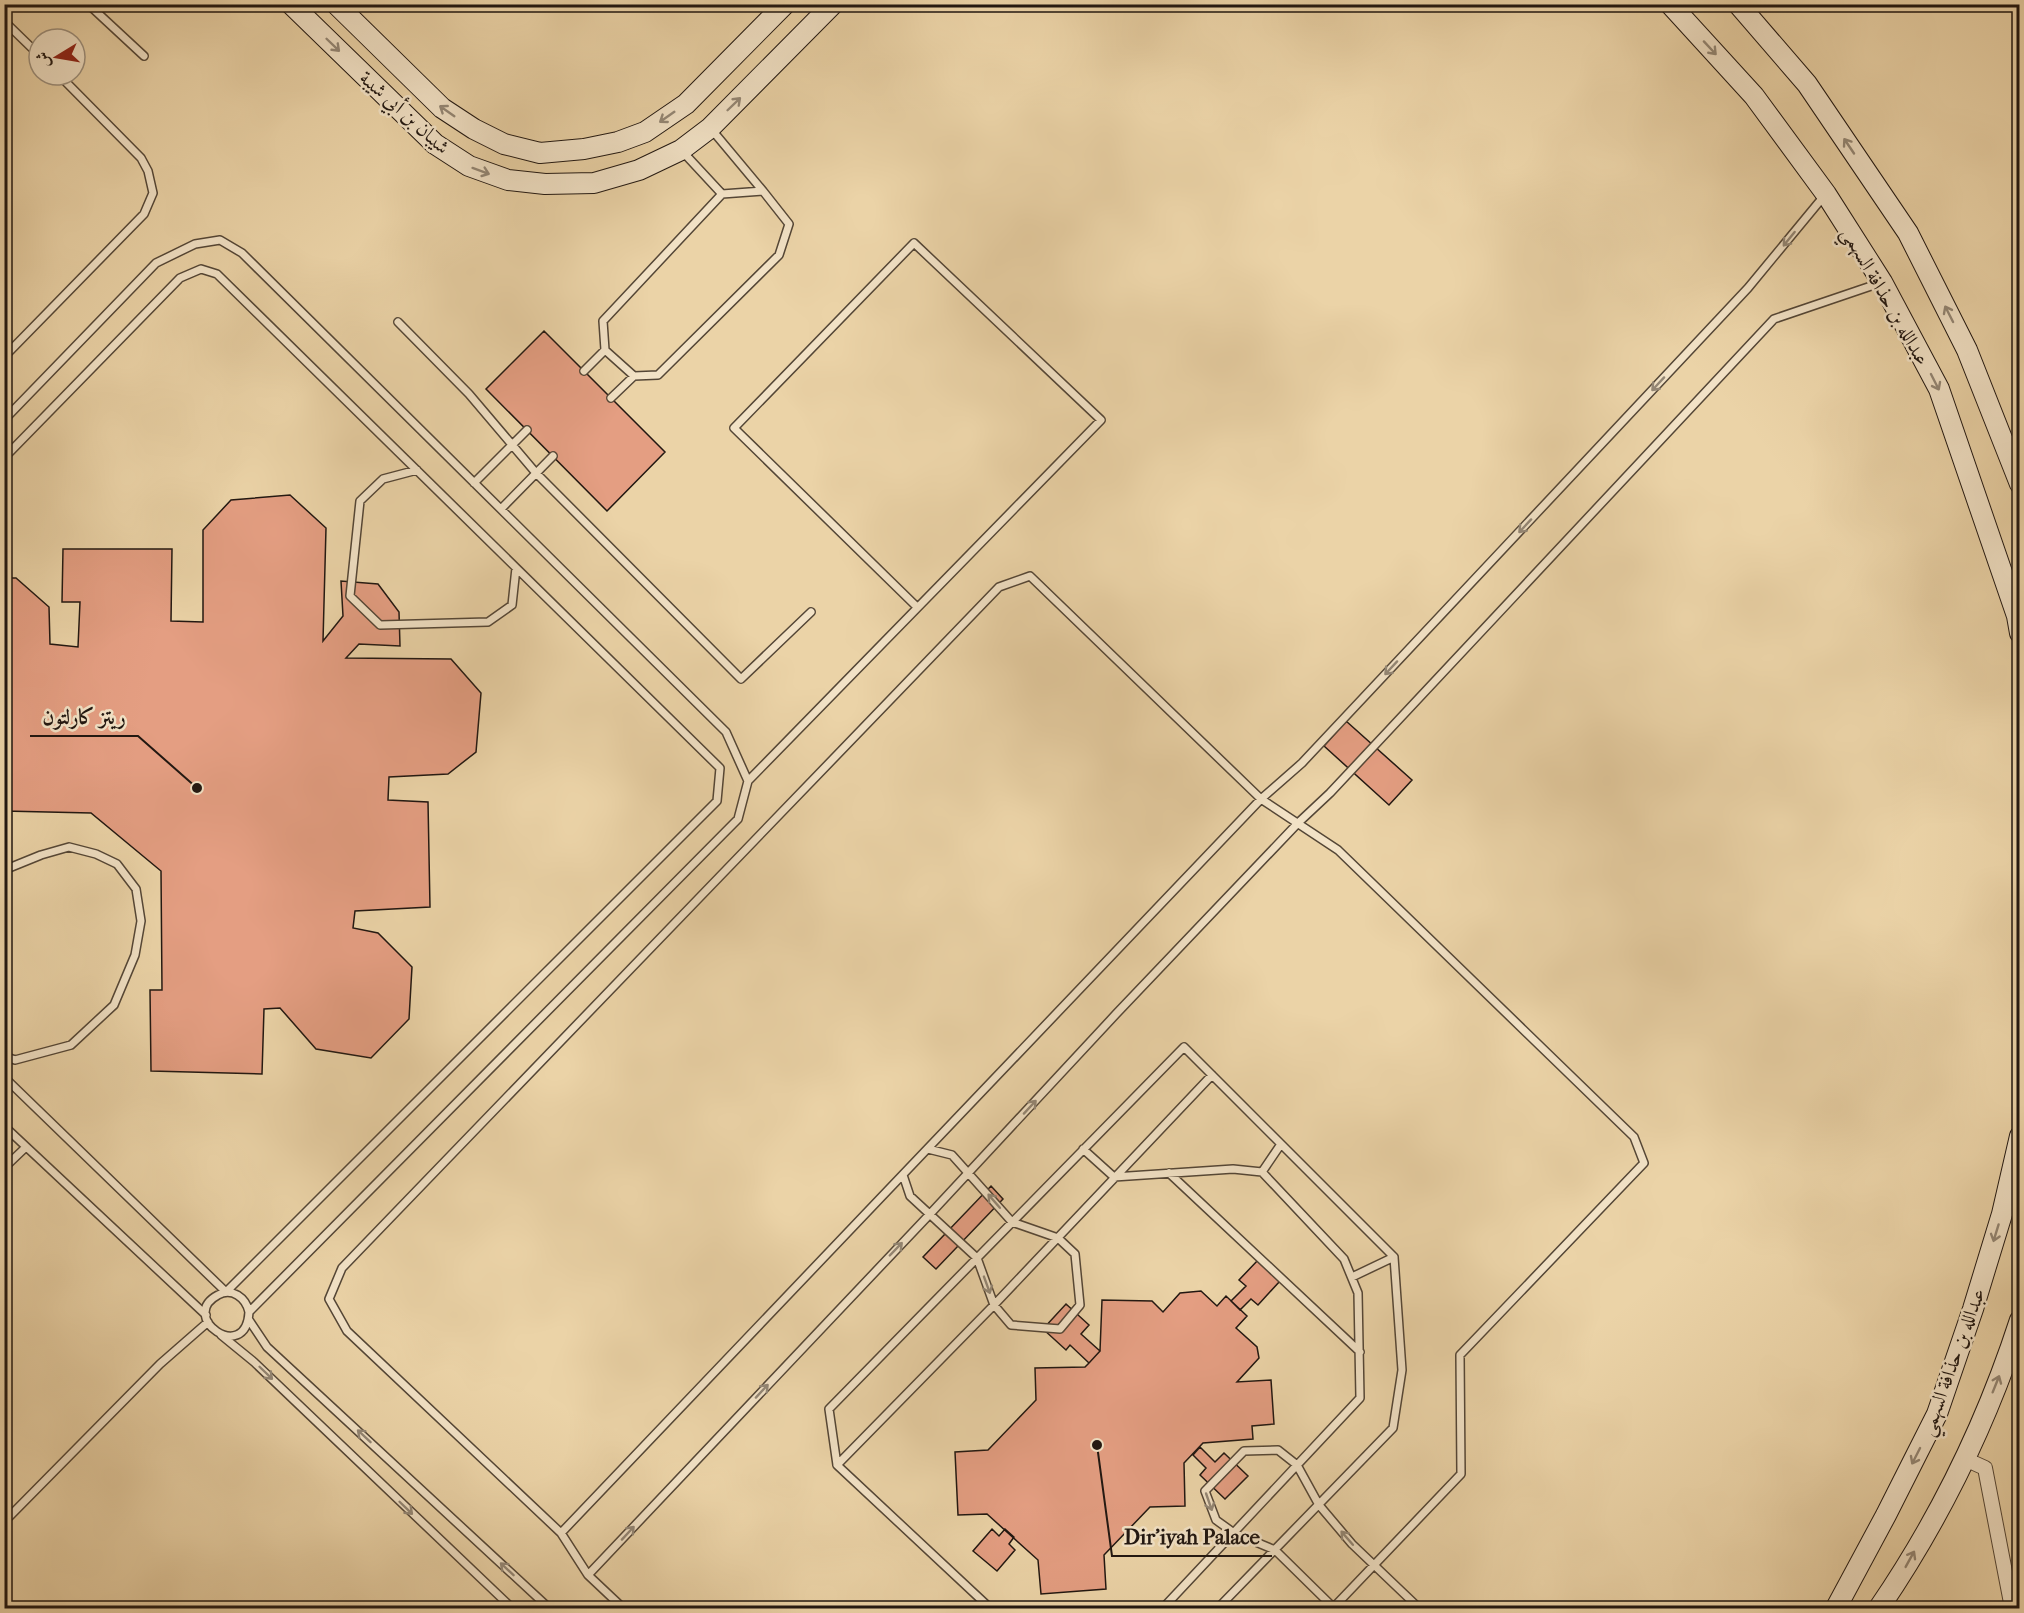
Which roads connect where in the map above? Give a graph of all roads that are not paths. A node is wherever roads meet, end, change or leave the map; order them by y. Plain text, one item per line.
1 (88, 4) edge
2 (291, 4) edge
3 (336, 4) edge
4 (785, 4) edge
5 (833, 4) edge
6 (1670, 4) edge
7 (1738, 4) edge
8 (4, 21) edge
9 (27, 43) edge
10 (144, 56) dead end
11 (71, 87) edge
12 (710, 128) junction
13 (681, 150) junction
14 (763, 190) junction
15 (722, 194) junction
16 (1826, 194) junction
17 (1882, 282) junction
18 (398, 322) dead end
19 (605, 350) junction
20 (4, 357) edge
21 (585, 371) dead end
22 (634, 376) junction
23 (611, 398) dead end
24 (4, 420) edge
25 (527, 430) dead end
26 (512, 446) junction
27 (553, 456) dead end
28 (4, 458) edge
29 (417, 470) junction
30 (536, 473) junction
31 (474, 483) junction
32 (2019, 484) edge
33 (501, 509) junction
34 (516, 568) junction
35 (918, 607) junction
36 (811, 612) dead end
37 (2019, 633) edge
38 (748, 781) junction
39 (1261, 799) junction
40 (1298, 823) junction
41 (4, 870) edge
42 (4, 1056) edge
43 (1212, 1075) junction
44 (4, 1077) edge
45 (4, 1126) edge
46 (2019, 1136) edge
47 (1281, 1144) junction
48 (26, 1147) junction
49 (928, 1149) junction
50 (1083, 1149) junction
51 (4, 1168) edge
52 (969, 1172) junction
53 (1262, 1172) junction
54 (1169, 1173) junction
55 (903, 1175) junction
56 (1114, 1177) junction
57 (930, 1214) junction
58 (1012, 1222) junction
59 (1058, 1238) junction
60 (1394, 1257) junction
61 (977, 1258) junction
62 (1352, 1277) junction
63 (226, 1292) junction
64 (994, 1305) junction
65 (249, 1312) junction
66 (207, 1319) junction
67 (249, 1320) junction
68 (2019, 1320) edge
69 (221, 1335) junction
70 (1360, 1352) junction
71 (1965, 1459) junction
72 (837, 1465) junction
73 (1297, 1465) junction
74 (1319, 1505) junction
75 (4, 1522) edge
76 (561, 1533) junction
77 (1234, 1533) junction
78 (1275, 1550) junction
79 (1375, 1566) junction
80 (588, 1575) junction
81 (512, 1608) edge
82 (549, 1608) edge
83 (623, 1608) edge
84 (990, 1608) edge
85 (1163, 1608) edge
86 (1218, 1608) edge
87 (1334, 1608) edge
88 (1419, 1608) edge
89 (1836, 1608) edge
90 (1879, 1608) edge
91 (2012, 1608) edge

1 - 10 lane
2 -> 13 street, شيبان بن أبي شيبة
4 -> 3 street, شيبان بن أبي شيبة
12 -> 5 street, شيبان بن أبي شيبة
6 -> 16 street, عبدالله بن حذافة السهمي
32 -> 7 street
8 - 9 lane
11 - 20 lane
12 - 13 street, شيبان بن أبي شيبة
12 - 14 lane
13 - 15 lane
14 - 15 lane
14 - 22 lane
15 - 19 lane
16 - 17 street, عبدالله بن حذافة السهمي
16 -> 39 lane
17 -> 37 street, عبدالله بن حذافة السهمي
17 - 40 lane
18 - 26 lane
19 - 21 lane
19 - 22 lane
22 - 23 lane
24 - 31 lane
25 - 26 lane
26 - 30 lane
26 - 31 lane
27 - 30 lane
28 - 29 lane
29 - 34 lane
29 - 34 lane
30 - 33 lane
30 - 36 lane
31 - 33 lane
33 - 38 lane
34 - 63 lane
35 - 35 lane
35 - 38 lane
38 - 65 lane
39 - 40 lane
39 - 49 lane
39 - 76 lane
52 -> 40 lane
40 - 79 lane
41 - 42 lane
43 - 47 lane
43 - 50 lane
43 - 56 lane
44 - 63 lane
45 - 48 lane
46 -> 89 street, عبدالله بن حذافة السهمي
47 - 53 lane
47 - 60 lane
48 - 51 lane
48 - 66 lane
49 - 52 lane
49 - 55 lane
50 - 56 lane
50 - 58 lane
52 - 57 lane
58 -> 52 lane
53 - 54 lane
53 - 62 lane
54 - 56 lane
54 - 70 lane
55 - 57 lane
55 - 76 lane
56 - 59 lane
57 - 61 lane
80 -> 57 lane
58 - 59 lane
58 - 61 lane
59 - 64 lane
59 - 64 lane
60 - 62 lane
60 - 74 lane
61 -> 64 lane
61 - 72 lane
62 - 70 lane
63 - 65 lane
63 - 66 lane
64 - 72 lane
65 - 67 lane
66 - 69 lane
66 - 75 lane
67 - 69 lane
82 -> 67 lane
71 -> 68 street
69 -> 81 lane
70 - 73 lane
90 -> 71 street
71 - 91 street
72 - 84 lane
73 - 74 lane
73 - 77 lane
73 -> 77 lane
74 - 78 lane
79 -> 74 lane
76 - 80 lane
77 - 78 lane
77 - 85 lane
78 - 86 lane
78 - 87 lane
79 - 87 lane
79 - 88 lane
80 - 83 lane

